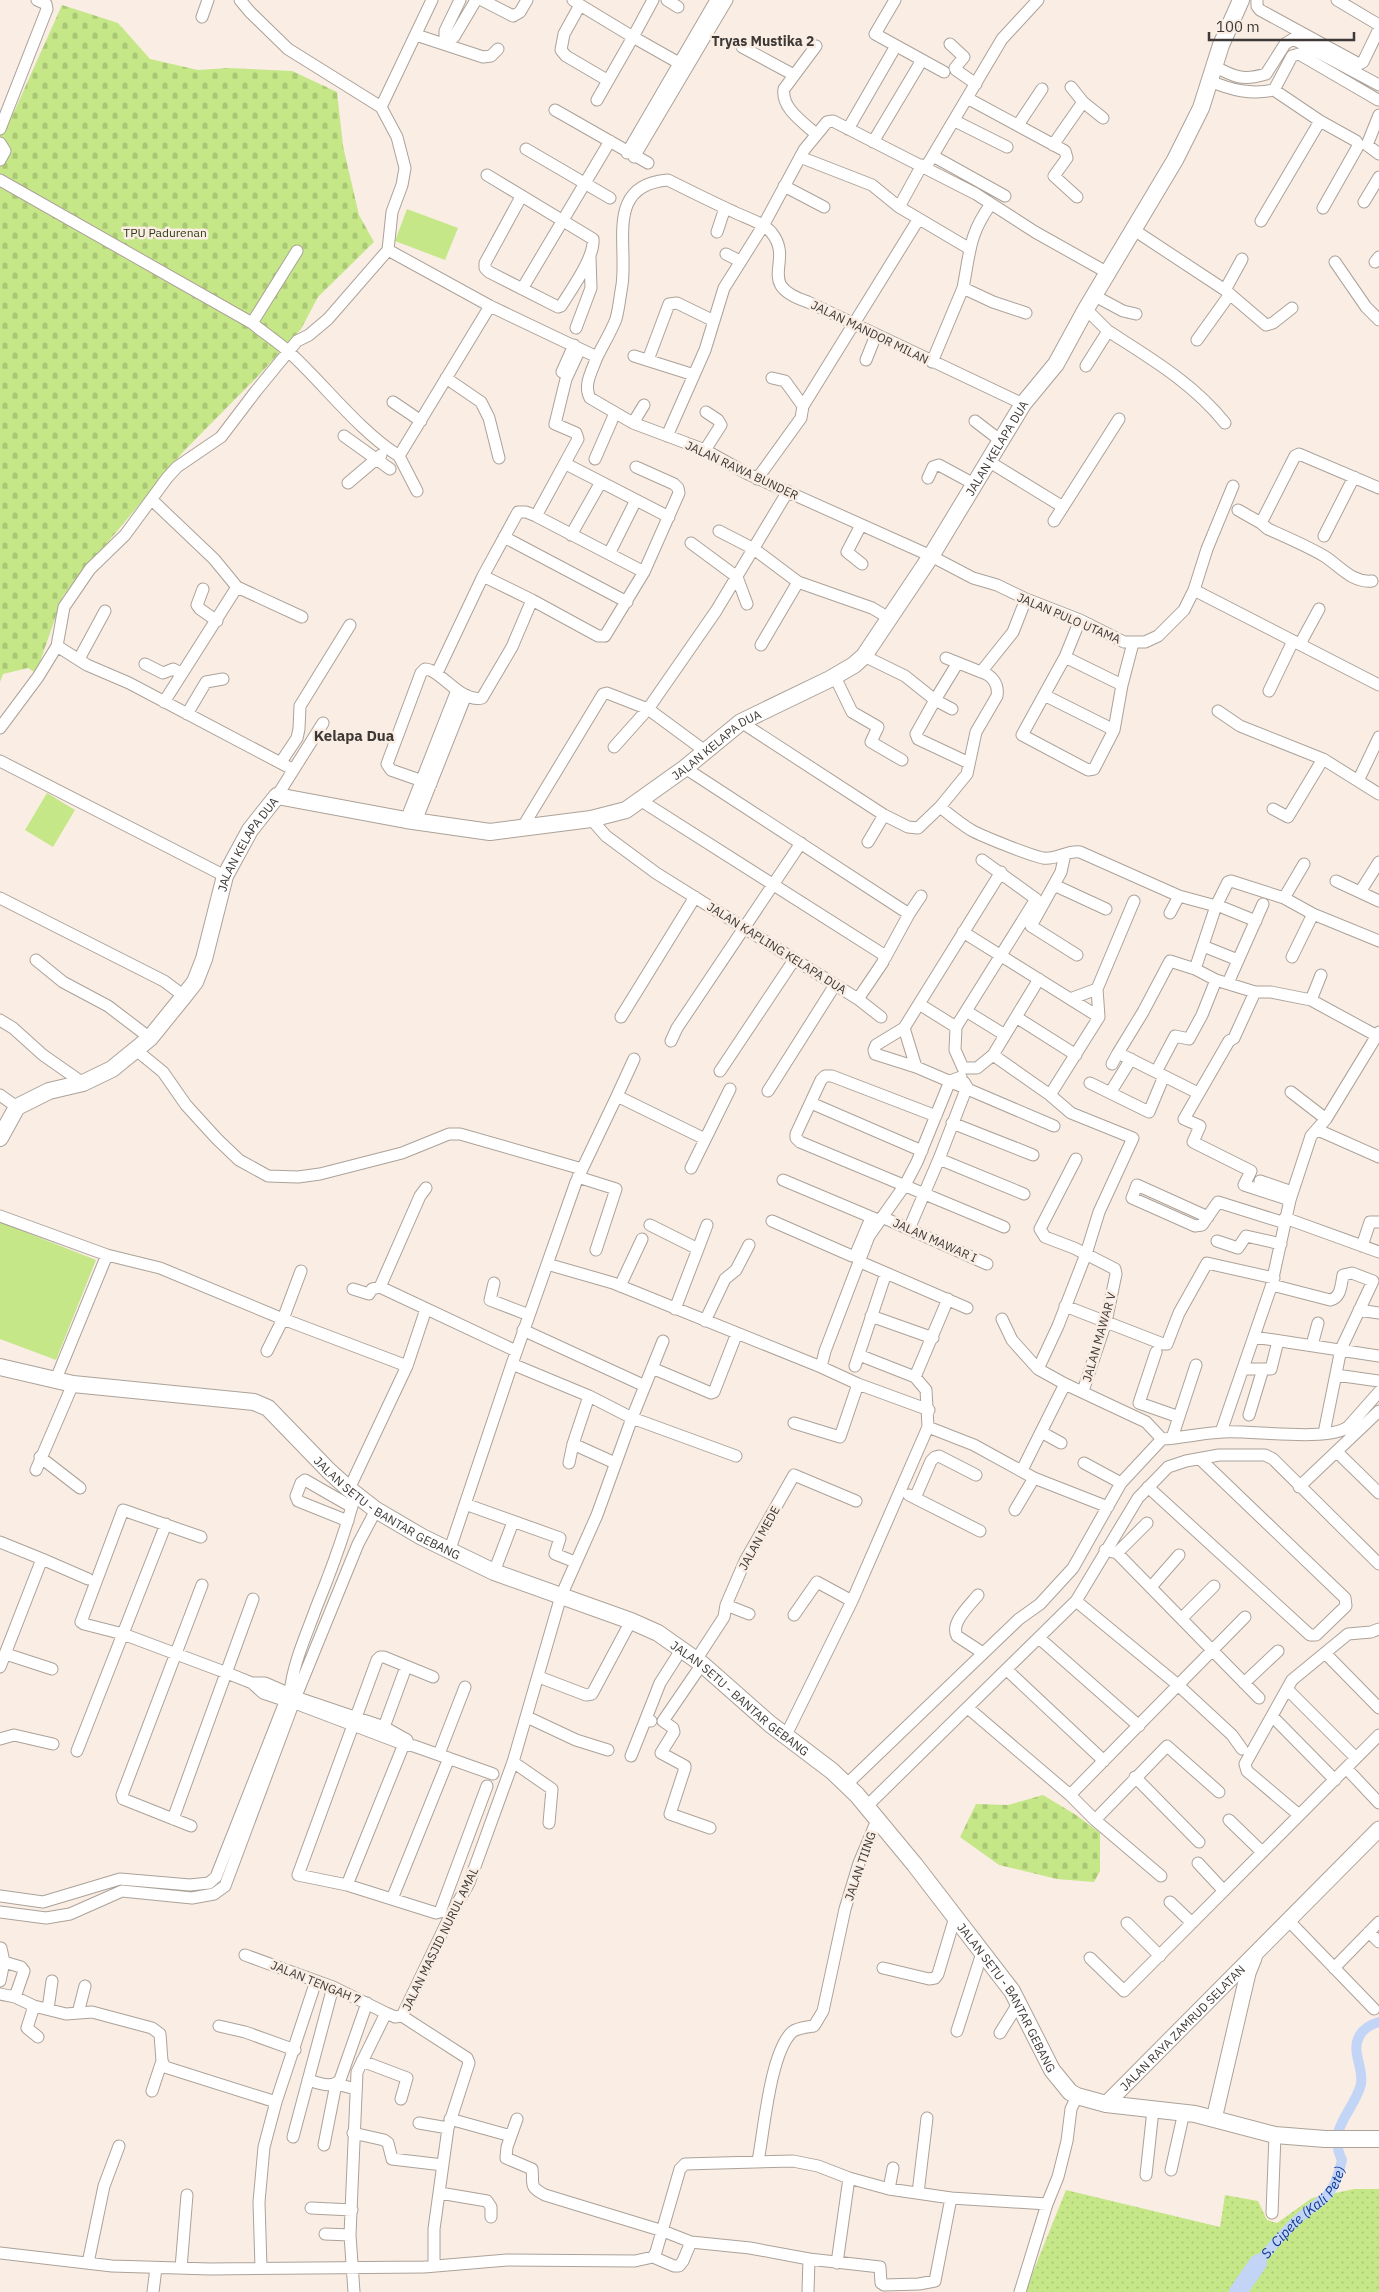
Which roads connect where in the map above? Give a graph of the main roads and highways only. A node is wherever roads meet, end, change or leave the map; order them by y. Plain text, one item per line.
1 (1241, 0) edge
2 (0, 1138) edge
3 (1, 1369) edge
4 (1379, 2139) edge

1 - 2 main road, JALAN KELAPA DUA
3 - 4 main road, JALAN SETU - BANTAR GEBANG

